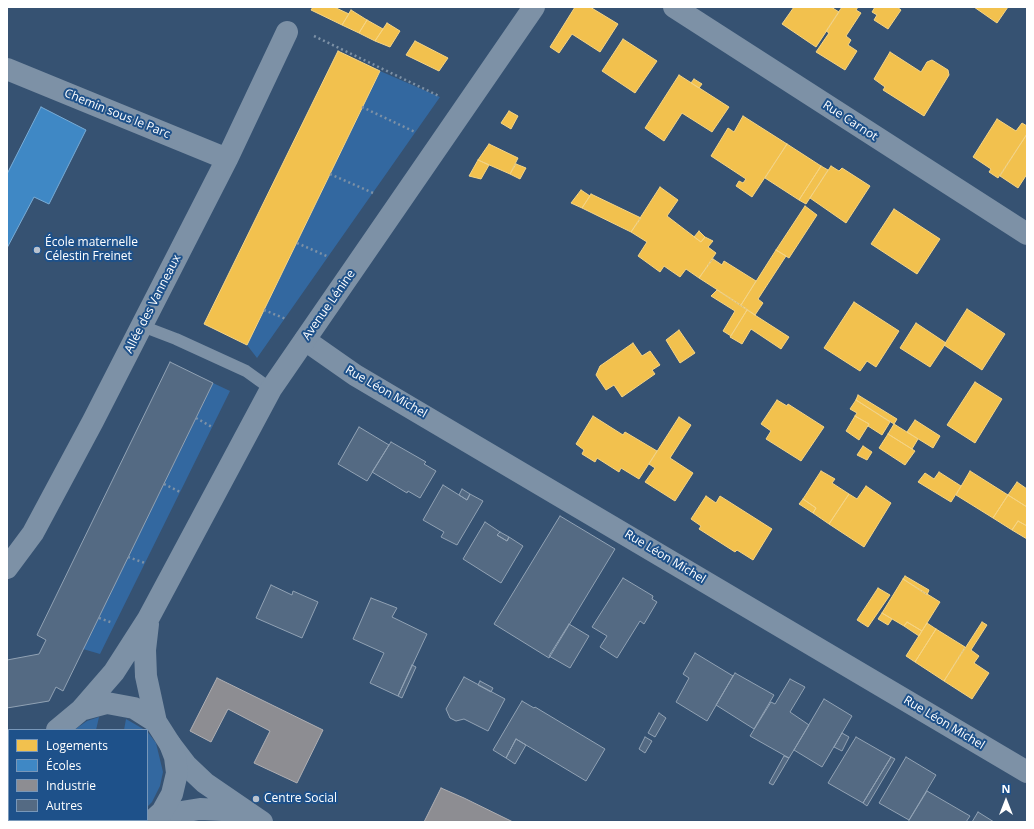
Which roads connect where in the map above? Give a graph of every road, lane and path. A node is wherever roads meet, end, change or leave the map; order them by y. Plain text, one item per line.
1 (534, 7) edge
2 (674, 7) edge
3 (287, 32) joint
4 (7, 69) edge
5 (440, 97) dead end
6 (362, 107) dead end
7 (415, 132) dead end
8 (227, 159) junction
9 (330, 174) dead end
10 (373, 193) dead end
11 (1027, 234) edge
12 (297, 243) dead end
13 (329, 257) dead end
14 (264, 310) dead end
15 (286, 319) dead end
16 (142, 326) junction
17 (305, 340) junction
18 (272, 389) junction
19 (196, 418) dead end
20 (212, 427) dead end
21 (164, 484) dead end
22 (180, 492) dead end
23 (128, 557) dead end
24 (145, 563) dead end
25 (7, 568) edge
26 (98, 618) dead end
27 (148, 619) junction
28 (115, 623) dead end
29 (81, 710) junction
30 (156, 722) junction
31 (57, 728) edge
32 (170, 744) junction
33 (1027, 772) edge
34 (261, 821) edge
35 (152, 822) edge

1 - 17 street, Avenue Lénine
2 - 11 street, Rue Carnot
3 - 5 path
3 - 8 street, Allée des Vanneaux
4 - 8 street, Chemin sous le Parc
6 - 7 path
8 - 16 street, Allée des Vanneaux
9 - 10 path
12 - 13 path
14 - 15 path
16 - 18 lane
16 - 25 street, Allée des Vanneaux
17 - 18 street, Avenue Lénine
17 - 33 street, Rue Léon Michel
18 - 27 street, Avenue Lénine
19 - 20 path
21 - 22 path
23 - 24 path
26 - 28 path
27 - 29 street, Avenue Lénine
27 - 30 street, Avenue Lénine
29 - 30 street
29 - 31 street
30 - 32 street
32 - 34 street
32 - 35 street
34 - 35 street

